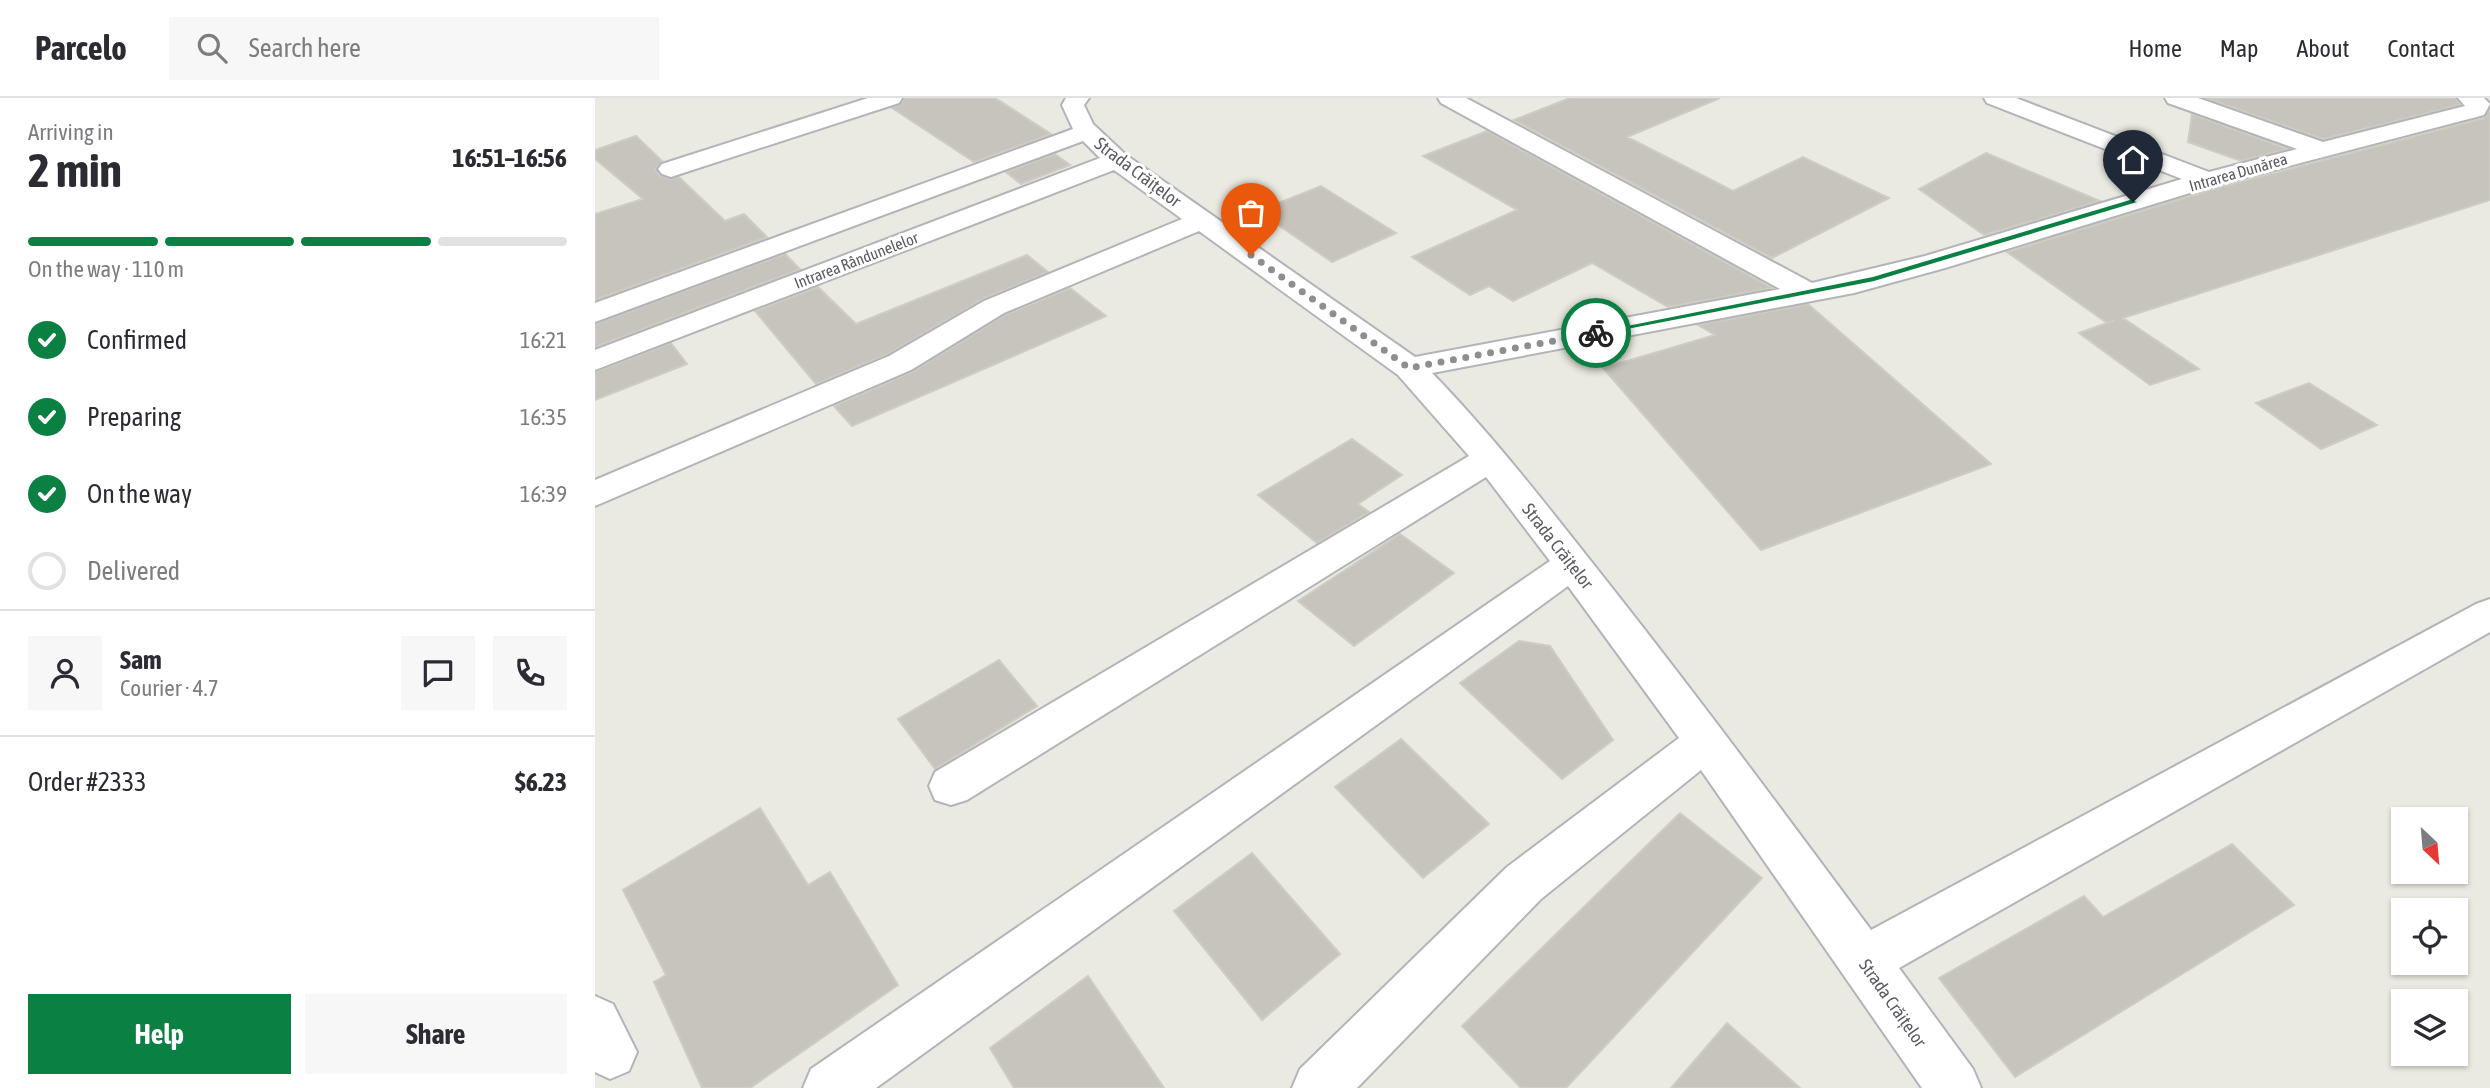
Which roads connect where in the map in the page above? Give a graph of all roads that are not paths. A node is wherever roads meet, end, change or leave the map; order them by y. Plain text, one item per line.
1 (891, 98) edge
2 (1449, 98) edge
3 (1995, 98) edge
4 (2176, 98) edge
5 (2469, 98) edge
6 (1082, 115) edge
7 (2319, 149) junction
8 (1118, 160) junction
9 (671, 169) dead end
10 (2207, 180) junction
11 (1203, 220) junction
12 (1808, 293) junction
13 (595, 313) edge
14 (595, 361) edge
15 (1409, 368) junction
16 (1490, 459) junction
17 (595, 494) edge
18 (1572, 564) junction
19 (2490, 614) edge
20 (1706, 741) junction
21 (951, 786) dead end
22 (1864, 961) junction
23 (830, 1088) edge
24 (1319, 1088) edge
25 (1954, 1088) edge

1 - 9 street
2 - 12 street
3 - 10 street
4 - 7 street
5 - 7 street, Intrarea Dunărea
6 - 8 street, Strada Crăițelor
6 - 13 street
7 - 10 street, Intrarea Dunărea
8 - 11 street, Strada Crăițelor
8 - 14 street, Intrarea Rândunelelor
10 - 12 street, Intrarea Dunărea
11 - 15 street, Strada Crăițelor
11 - 17 street
12 - 15 street, Intrarea Dunărea
15 - 16 street, Strada Crăițelor
16 - 18 street, Strada Crăițelor
16 - 21 street
18 - 20 street, Strada Crăițelor
18 - 23 street
19 - 22 street
20 - 22 street, Strada Crăițelor
20 - 24 street
22 - 25 street, Strada Crăițelor

